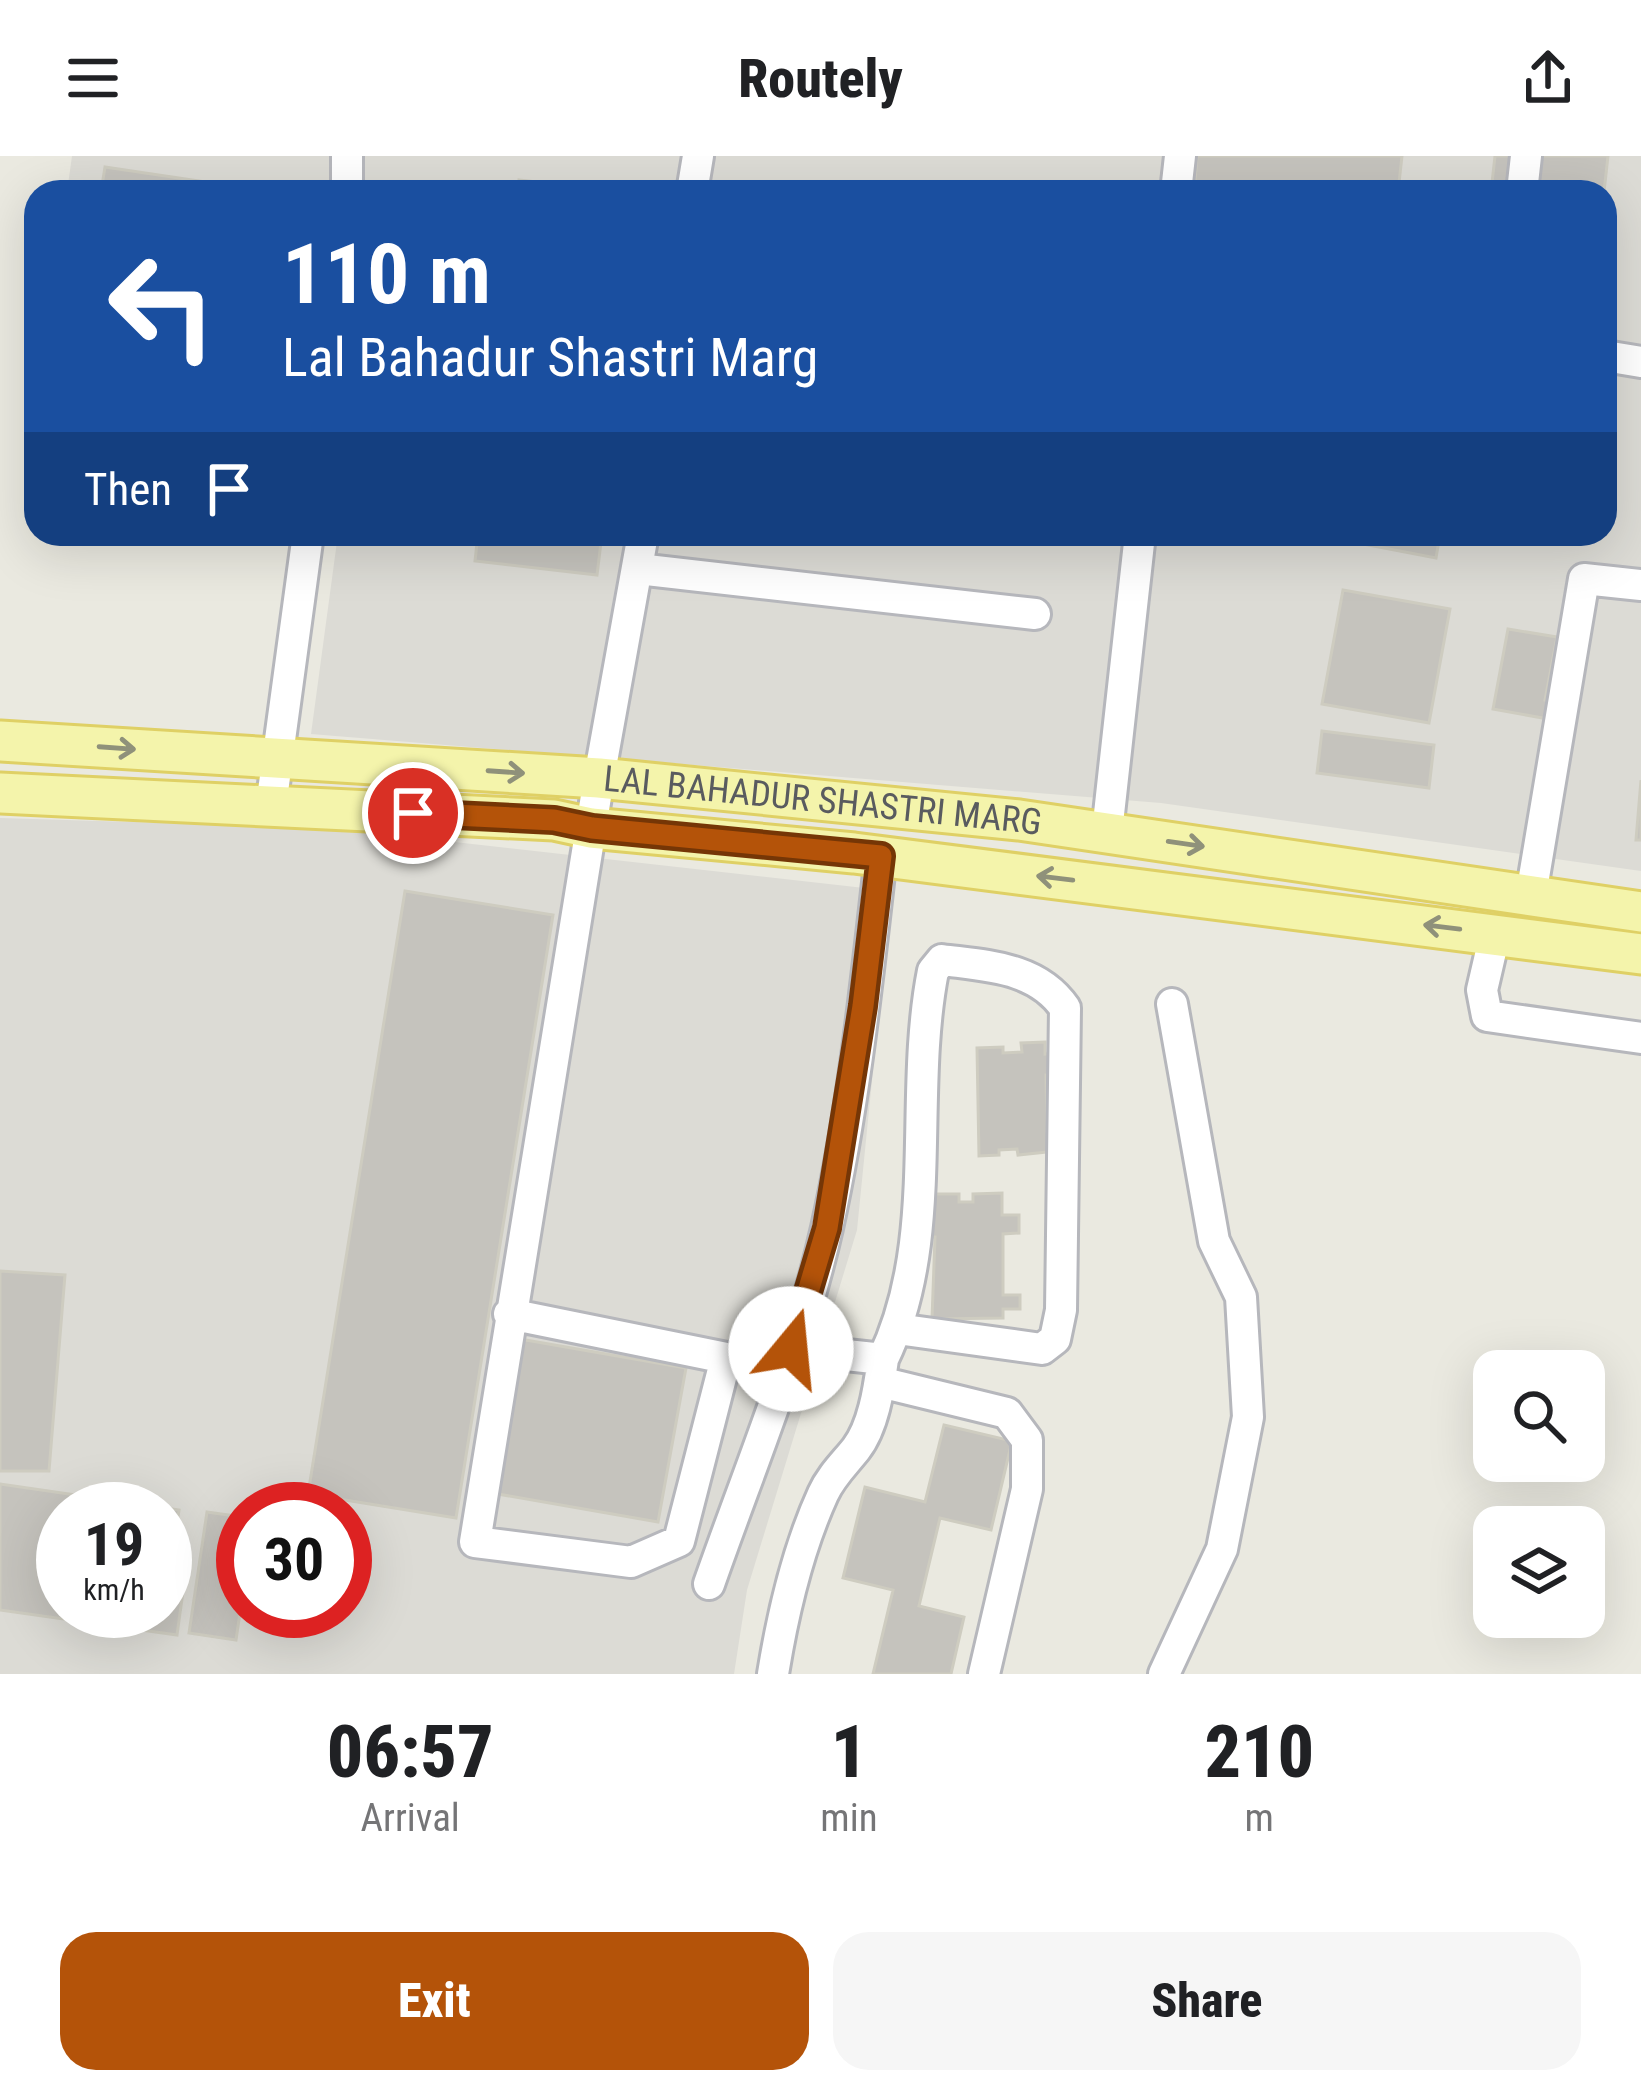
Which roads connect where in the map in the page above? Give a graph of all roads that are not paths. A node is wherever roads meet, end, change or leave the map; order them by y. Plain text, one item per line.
1 (306, 546) edge
2 (641, 546) edge
3 (1139, 546) edge
4 (638, 569) junction
5 (1641, 586) edge
6 (1035, 614) dead end
7 (0, 741) edge
8 (274, 760) junction
9 (598, 778) junction
10 (0, 793) edge
11 (271, 806) junction
12 (592, 828) junction
13 (1107, 832) junction
14 (881, 856) junction
15 (1531, 895) junction
16 (1631, 910) edge
17 (1496, 934) junction
18 (1627, 951) edge
19 (1172, 1004) dead end
20 (1641, 1038) edge
21 (509, 1314) junction
22 (897, 1329) junction
23 (791, 1349) junction
24 (881, 1371) junction
25 (710, 1584) dead end
26 (773, 1674) edge
27 (984, 1674) edge
28 (1164, 1674) edge

1 - 8 street
2 - 4 street
3 - 13 street
4 - 6 street
4 - 9 street
5 - 15 street
7 -> 8 main road, LAL BAHADUR SHASTRI MARG
8 -> 9 main road, LAL BAHADUR SHASTRI MARG
8 - 11 street
9 - 12 street
9 - 13 main road, LAL BAHADUR SHASTRI MARG
10 - 11 main road, LAL BAHADUR SHASTRI MARG
11 - 12 main road, LAL BAHADUR SHASTRI MARG
12 - 14 main road, LAL BAHADUR SHASTRI MARG
12 - 21 street
13 -> 15 main road, LAL BAHADUR SHASTRI MARG
17 -> 14 main road, LAL BAHADUR SHASTRI MARG
14 - 23 street
15 - 16 main road, LAL BAHADUR SHASTRI MARG
16 - 18 main road
17 - 18 main road, LAL BAHADUR SHASTRI MARG
17 - 20 street
19 - 28 street
21 - 21 street
22 - 22 street
22 - 24 street
23 - 24 street
23 - 25 street
24 - 26 street
24 - 27 street

